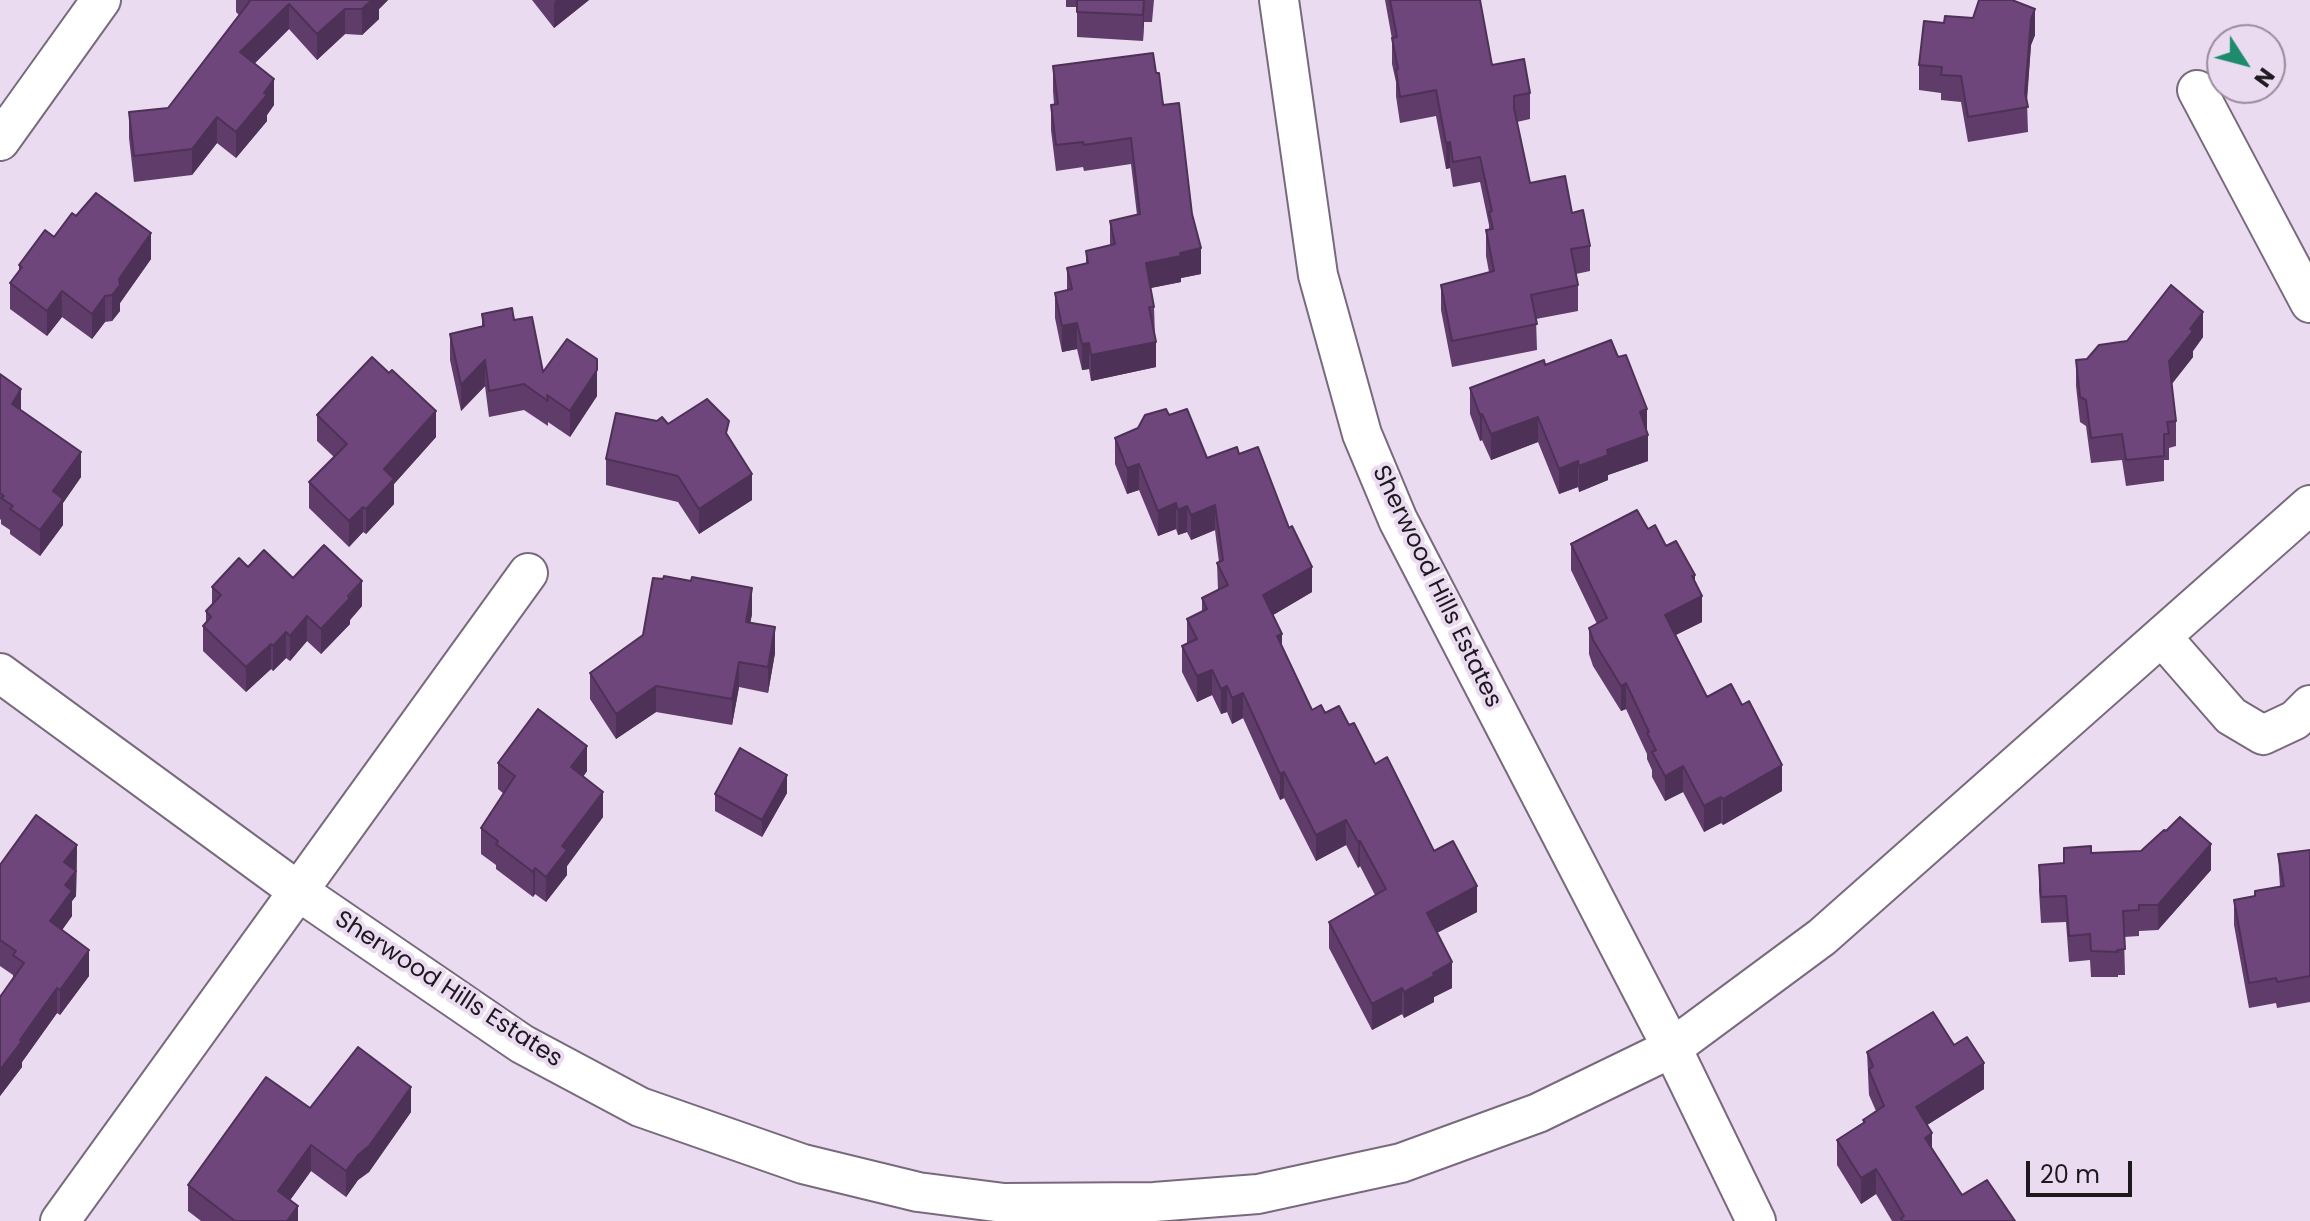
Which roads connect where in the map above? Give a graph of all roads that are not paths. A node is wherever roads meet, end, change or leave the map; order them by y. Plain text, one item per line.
1 (101, 0) edge
2 (1279, 0) edge
3 (2197, 90) dead end
4 (0, 141) edge
5 (2310, 303) edge
6 (2309, 507) edge
7 (528, 573) dead end
8 (2162, 637) junction
9 (0, 673) edge
10 (2310, 705) edge
11 (298, 891) junction
12 (1672, 1048) junction
13 (916, 1207) edge
14 (60, 1221) edge
15 (1756, 1221) edge

1 - 4 street
2 - 12 street, Sherwood Hills Estates
3 - 5 street
6 - 8 street, Sherwood Hills Estates
7 - 11 street
8 - 10 street
8 - 12 street, Sherwood Hills Estates
9 - 11 street, Sherwood Hills Estates
11 - 13 street, Sherwood Hills Estates
11 - 14 street
12 - 13 street, Sherwood Hills Estates
12 - 15 street, Sherwood Hills Estates

